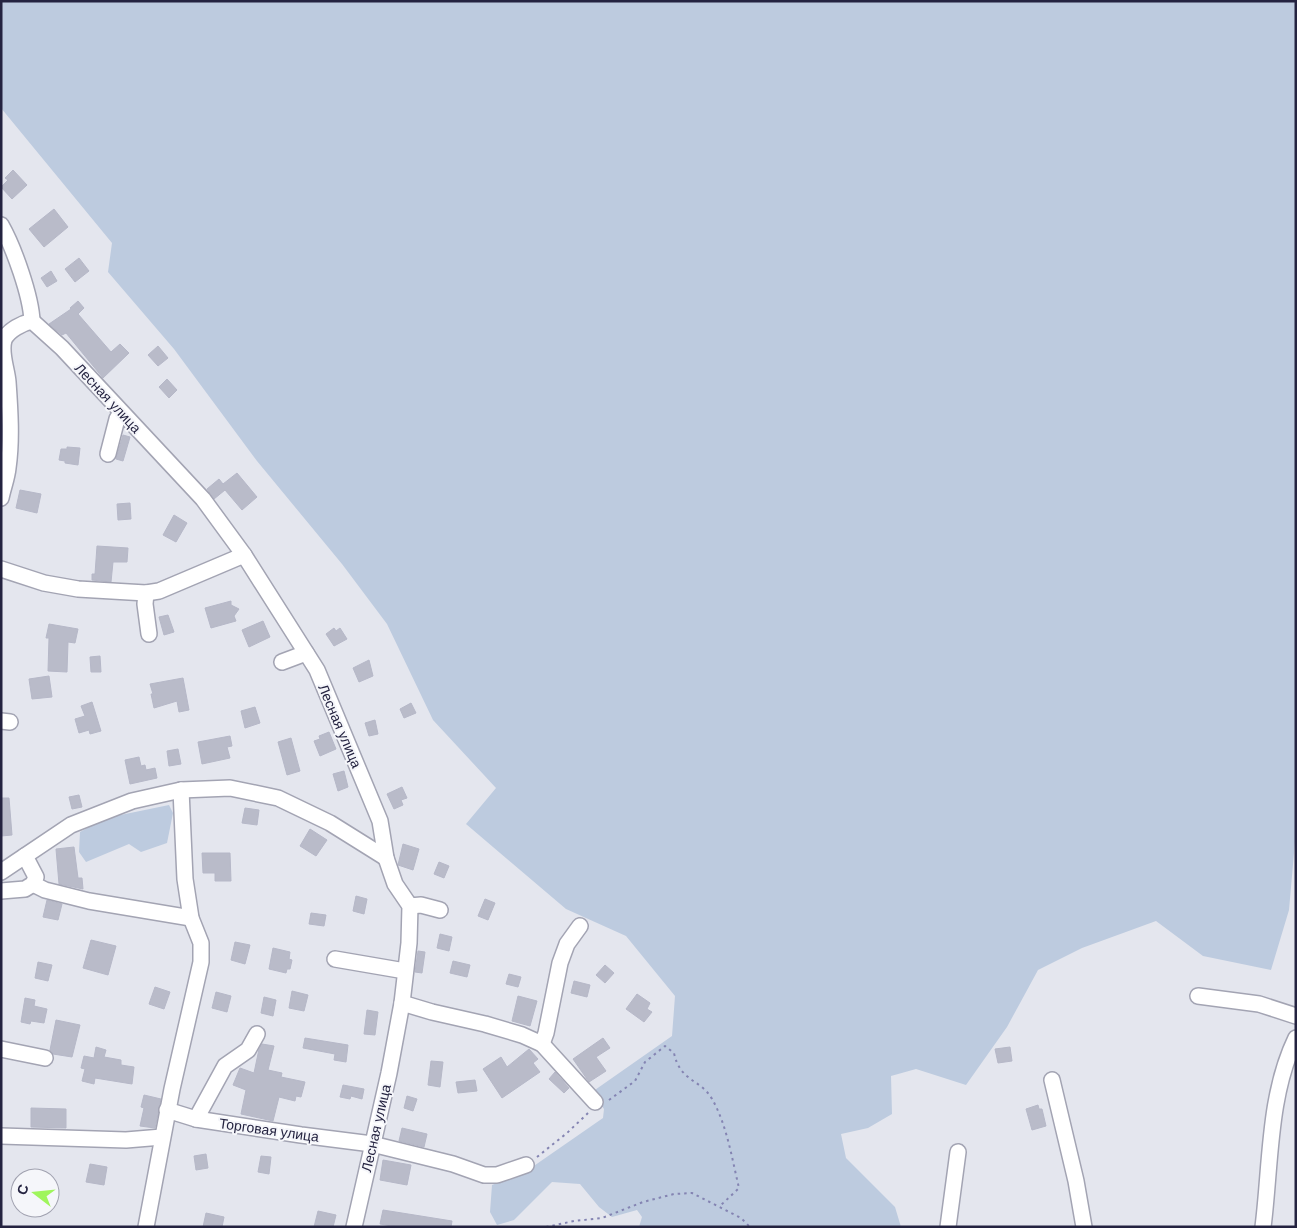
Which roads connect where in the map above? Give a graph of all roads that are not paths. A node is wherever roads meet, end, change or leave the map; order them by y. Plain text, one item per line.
1 (1, 225) edge
2 (28, 322) junction
3 (3, 338) edge
4 (121, 412) junction
5 (108, 454) dead end
6 (1, 498) edge
7 (244, 554) junction
8 (1, 569) edge
9 (146, 593) junction
10 (149, 634) dead end
11 (306, 653) junction
12 (282, 662) dead end
13 (181, 790) junction
14 (25, 856) junction
15 (386, 858) junction
16 (1, 872) edge
17 (34, 884) junction
18 (1, 891) edge
19 (410, 906) junction
20 (440, 910) dead end
21 (191, 918) junction
22 (580, 926) dead end
23 (335, 959) dead end
24 (405, 971) junction
25 (1198, 996) dead end
26 (402, 1003) junction
27 (1296, 1016) edge
28 (257, 1034) dead end
29 (1296, 1038) edge
30 (542, 1044) junction
31 (1, 1049) edge
32 (45, 1058) dead end
33 (1052, 1080) dead end
34 (595, 1102) road end
35 (167, 1110) junction
36 (196, 1119) junction
37 (1, 1136) edge
38 (162, 1137) junction
39 (372, 1144) junction
40 (958, 1152) dead end
41 (526, 1165) road end
42 (146, 1227) edge
43 (354, 1227) edge
44 (948, 1227) edge
45 (1084, 1227) edge
46 (1263, 1227) edge

1 - 2 street
2 - 3 street
2 - 4 street, Лесная улица
3 - 6 street
4 - 5 street
4 - 7 street, Лесная улица
7 - 9 street
7 - 11 street, Лесная улица
8 - 9 street
9 - 10 street
11 - 12 street
11 - 15 street, Лесная улица
13 - 14 street
13 - 15 street
13 - 21 street
14 - 16 street
14 - 17 street
15 - 19 street, Лесная улица
17 - 18 street
17 - 21 street
19 - 20 street
19 - 24 street, Лесная улица
21 - 35 street
22 - 30 street
23 - 24 street
24 - 26 street, Лесная улица
25 - 27 street
26 - 30 street
26 - 39 street, Лесная улица
28 - 36 street
29 - 46 street
30 - 34 street
31 - 32 street
33 - 45 street
35 - 36 street, Торговая улица
35 - 38 street
36 - 39 street, Торговая улица
37 - 38 street
38 - 42 street
39 - 41 street, Торговая улица
39 - 43 street, Лесная улица
40 - 44 street

